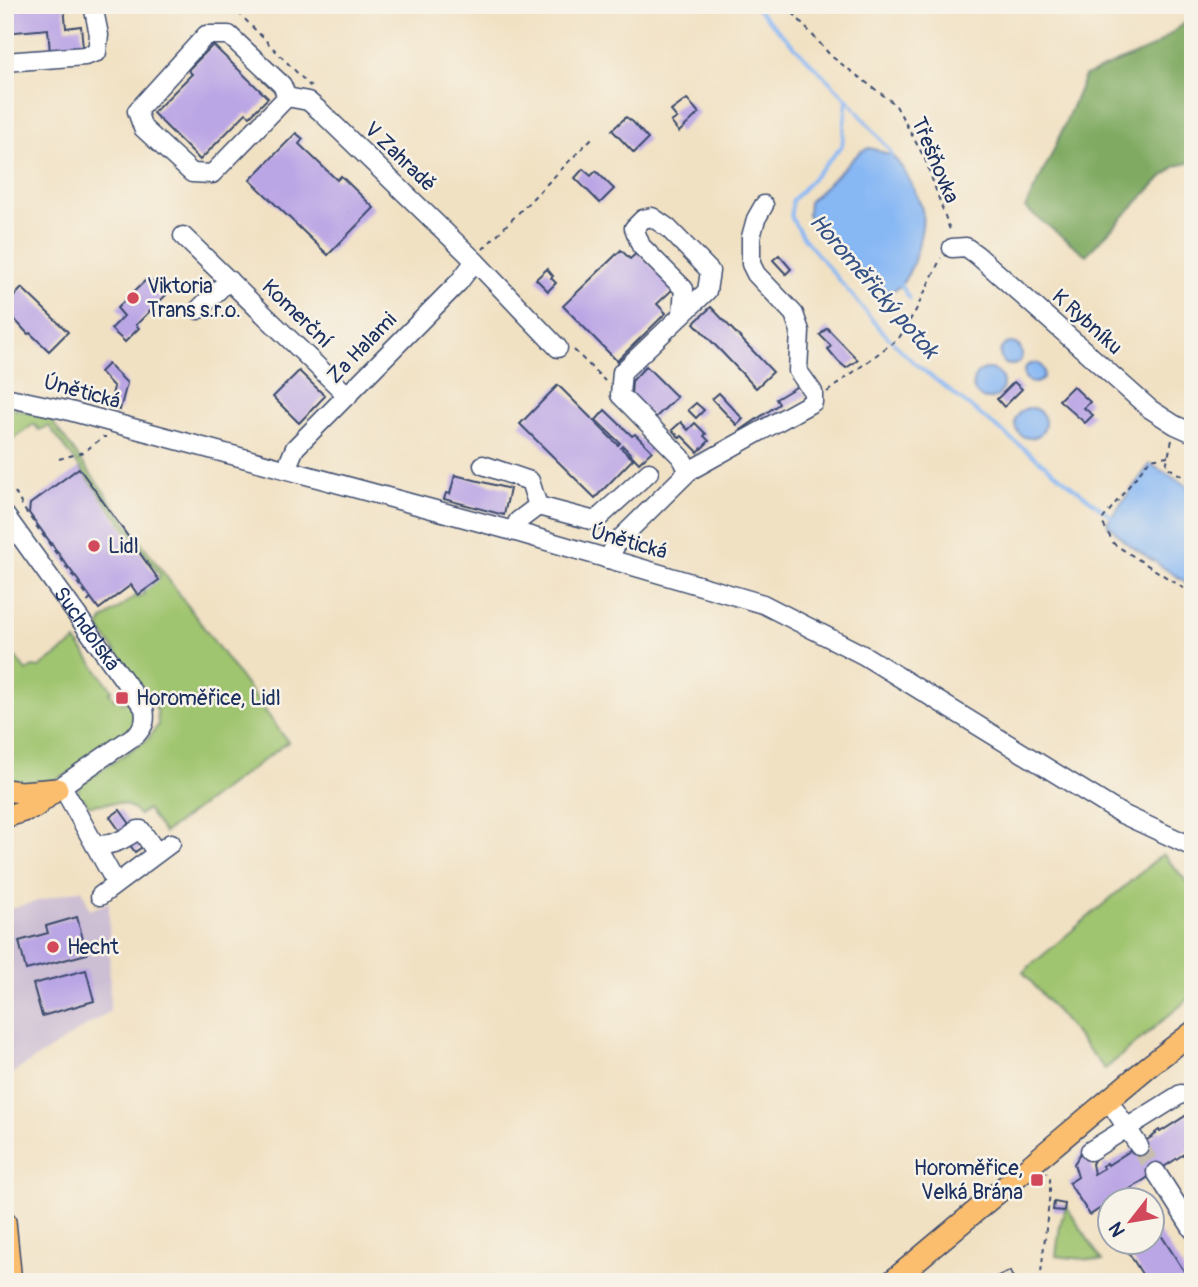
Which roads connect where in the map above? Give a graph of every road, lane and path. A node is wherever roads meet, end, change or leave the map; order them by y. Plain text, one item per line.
1 (93, 5) edge
2 (231, 5) edge
3 (786, 5) edge
4 (5, 62) edge
5 (287, 97) junction
6 (321, 112) junction
7 (595, 135) dead end
8 (764, 205) dead end
9 (183, 236) dead end
10 (952, 248) junction
11 (475, 261) junction
12 (229, 280) junction
13 (198, 310) dead end
14 (682, 313) junction
15 (565, 347) joint
16 (620, 395) junction
17 (348, 396) junction
18 (5, 397) edge
19 (813, 402) junction
20 (1175, 425) junction
21 (1193, 433) edge
22 (114, 437) dead end
23 (1168, 456) junction
24 (59, 460) dead end
25 (483, 465) dead end
26 (286, 469) junction
27 (690, 471) junction
28 (649, 472) dead end
29 (1193, 483) edge
30 (538, 506) junction
31 (5, 515) edge
32 (513, 531) junction
33 (607, 559) junction
34 (1193, 594) edge
35 (55, 788) junction
36 (5, 790) edge
37 (5, 799) edge
38 (5, 816) edge
39 (95, 845) junction
40 (1193, 847) edge
41 (116, 883) junction
42 (100, 896) dead end
43 (1193, 1032) edge
44 (1181, 1094) dead end
45 (1109, 1101) junction
46 (1128, 1128) junction
47 (1139, 1146) tunnel mouth
48 (1090, 1152) dead end
49 (1046, 1171) dead end
50 (1156, 1172) tunnel mouth
51 (5, 1221) edge
52 (1193, 1230) edge
53 (11, 1282) edge
54 (891, 1282) edge
55 (1040, 1282) edge

1 - 4 street
2 - 6 path
3 - 10 path, Třešňovka
5 - 5 street
5 - 6 street, V Zahradě
6 - 11 street, V Zahradě
7 - 11 path
8 - 19 street
9 - 12 street, Komerční
10 - 19 path
10 - 20 street, K Rybníku
11 - 15 street, V Zahradě
11 - 17 street, Za Halami
12 - 13 street
12 - 17 street, Komerční
14 - 14 street
14 - 16 street
15 - 16 path
16 - 27 street
17 - 26 street, Za Halami
18 - 26 street, Únětická
19 - 27 street
20 - 21 street, K Rybníku
20 - 23 path
22 - 24 path
23 - 29 path
23 - 34 path
25 - 30 street
26 - 32 street, Únětická
27 - 33 street
28 - 30 street
30 - 32 street
31 - 35 street, Suchdolská
32 - 33 street, Únětická
33 - 40 street, Únětická
35 - 36 main road
35 - 37 main road
35 - 38 main road
35 - 39 street
39 - 41 street
39 - 41 street
41 - 42 street
43 - 45 main road
44 - 46 street
45 - 46 street
45 - 54 main road
46 - 47 street
46 - 48 street
49 - 55 path
50 - 52 street
51 - 53 main road

